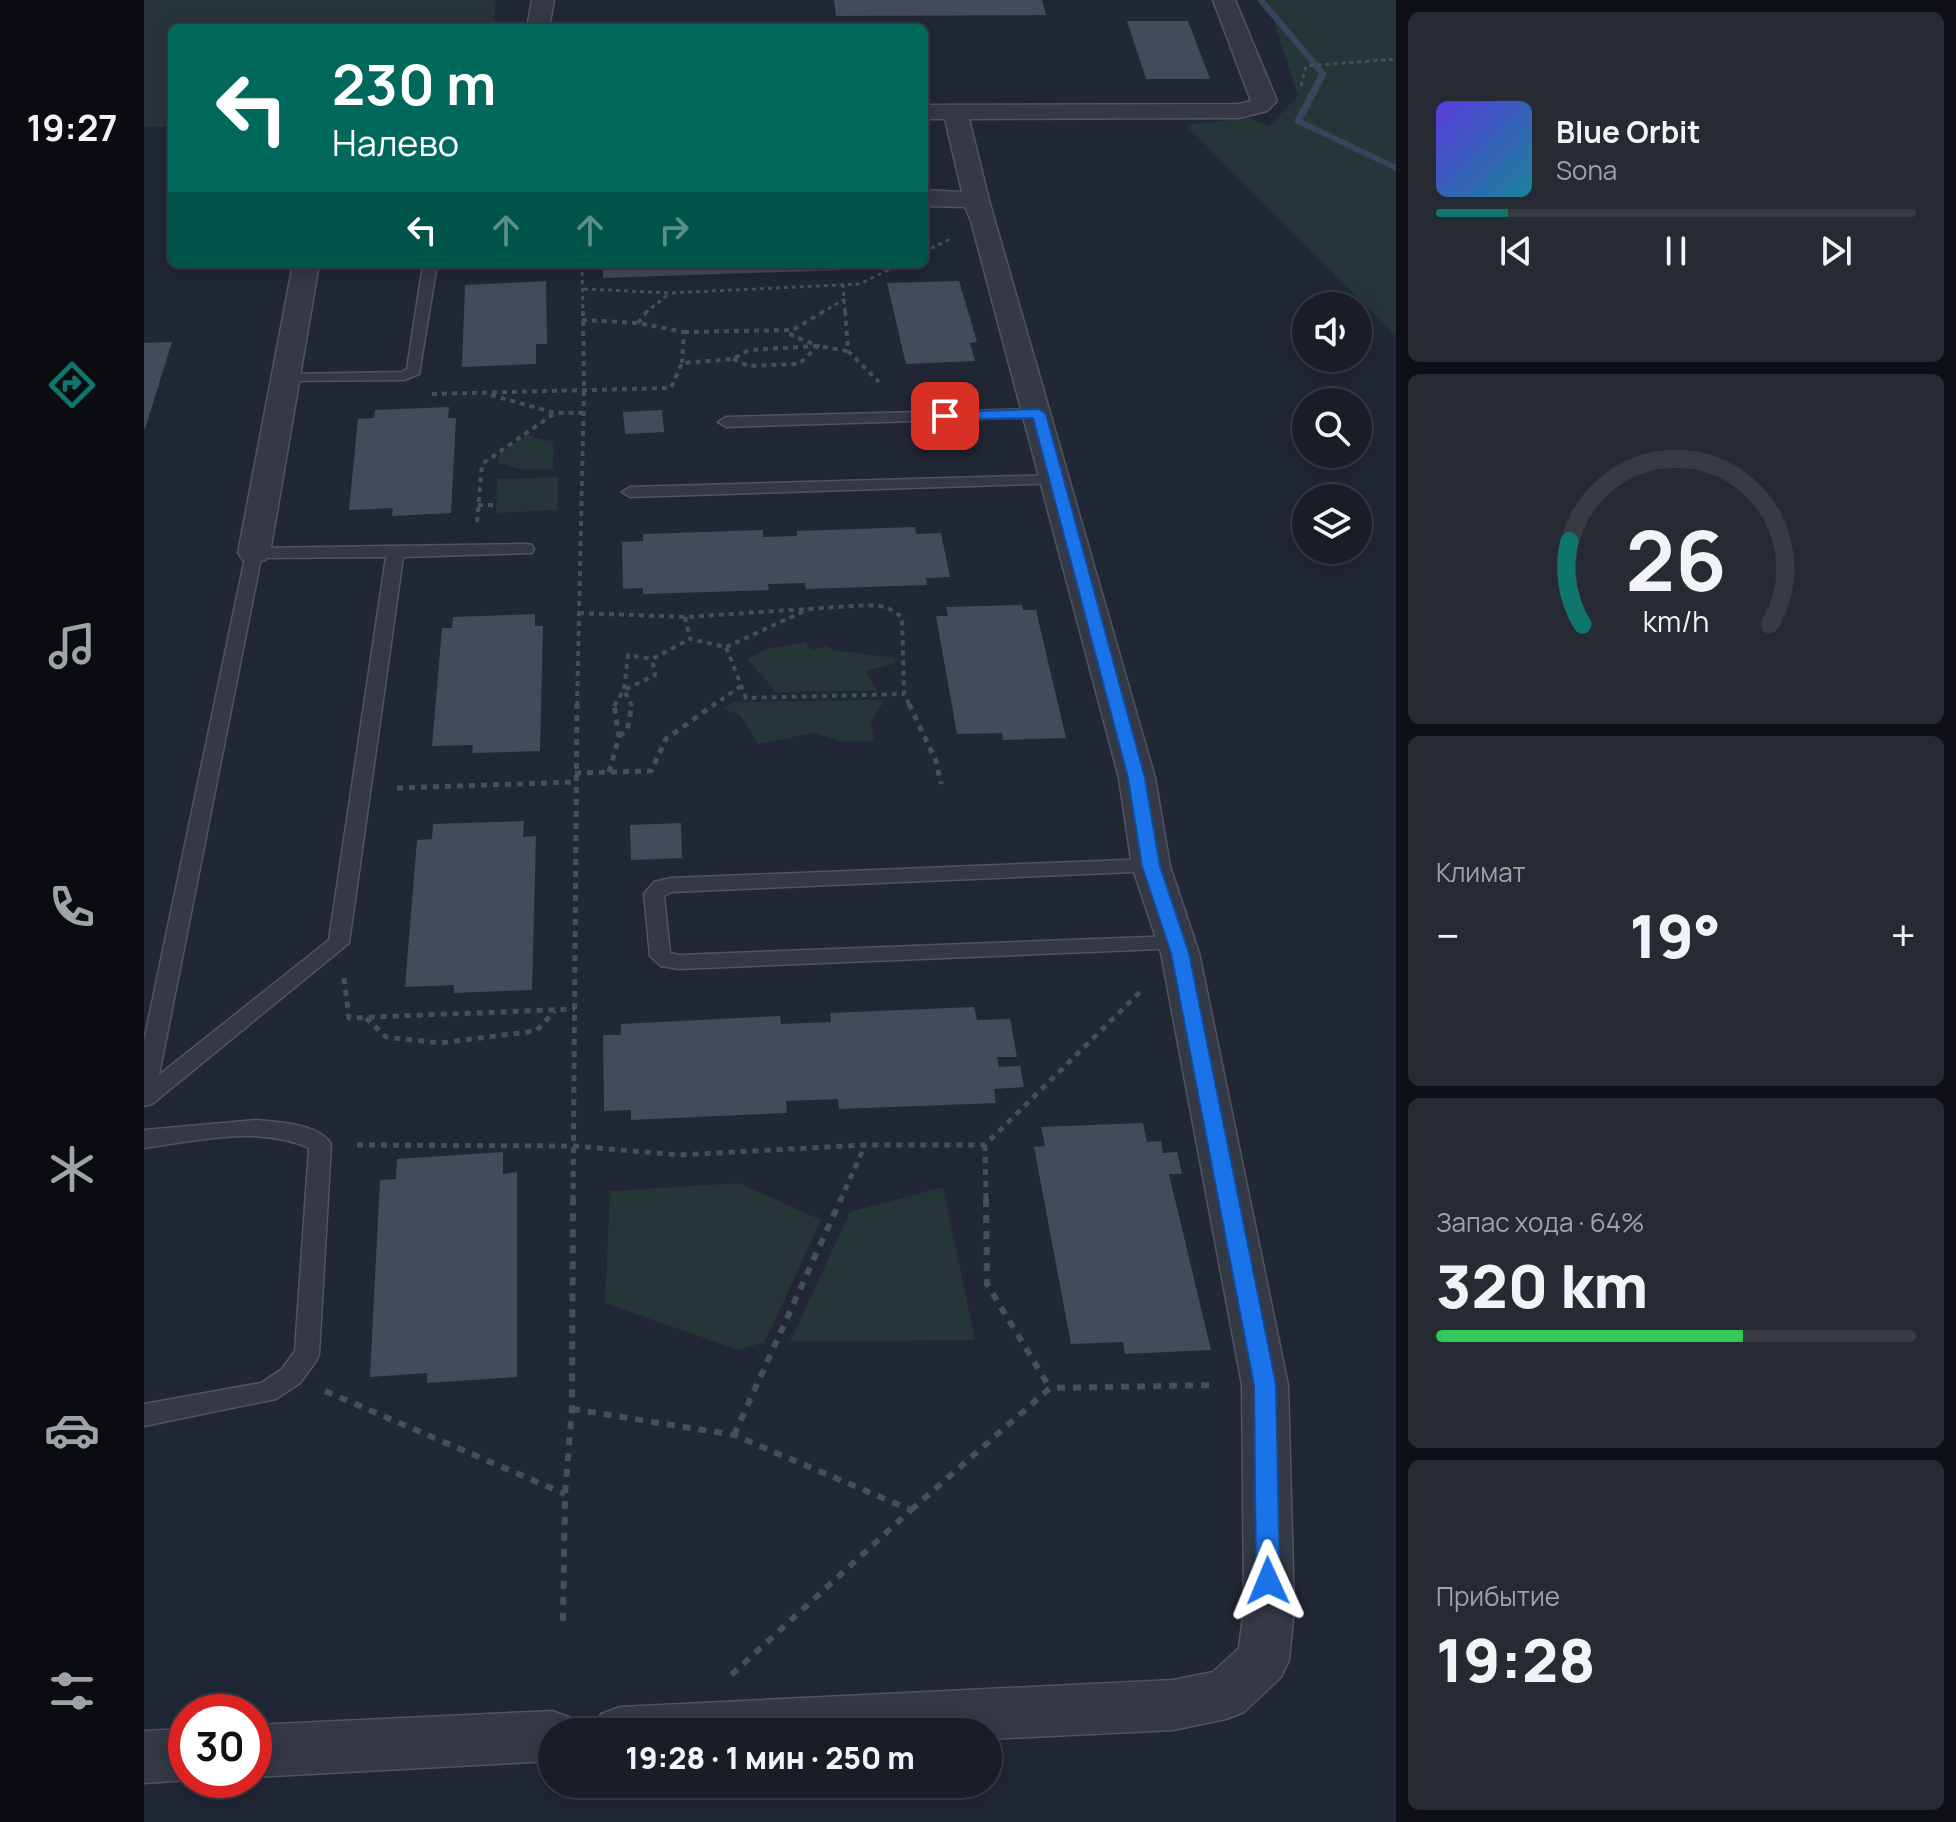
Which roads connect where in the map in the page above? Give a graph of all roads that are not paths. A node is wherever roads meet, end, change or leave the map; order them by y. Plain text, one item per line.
1 (543, 0) edge
2 (1224, 0) edge
3 (539, 24) edge
4 (928, 112) edge
5 (955, 112) junction
6 (928, 198) edge
7 (977, 204) junction
8 (305, 268) edge
9 (429, 268) edge
10 (287, 378) junction
11 (1039, 414) junction
12 (726, 422) dead end
13 (1057, 480) junction
14 (630, 492) dead end
15 (526, 549) dead end
16 (395, 552) junction
17 (254, 553) junction
18 (1151, 866) junction
19 (1178, 948) junction
20 (144, 1095) edge
21 (144, 1139) edge
22 (144, 1415) edge
23 (878, 1718) edge
24 (538, 1737) edge
25 (272, 1750) edge
26 (168, 1756) edge
27 (144, 1757) edge

1 - 3 street
2 - 5 street
4 - 5 street
5 - 7 street
6 - 7 street
7 - 11 street
8 - 10 street
9 - 10 lane
10 - 17 street
11 - 12 lane
11 - 13 street
13 - 14 lane
13 - 18 street
15 - 16 lane
16 - 17 lane
16 - 20 lane
17 - 20 lane
18 - 19 street
18 - 19 lane
19 - 23 street
21 - 22 lane
24 - 25 street
26 - 27 street

